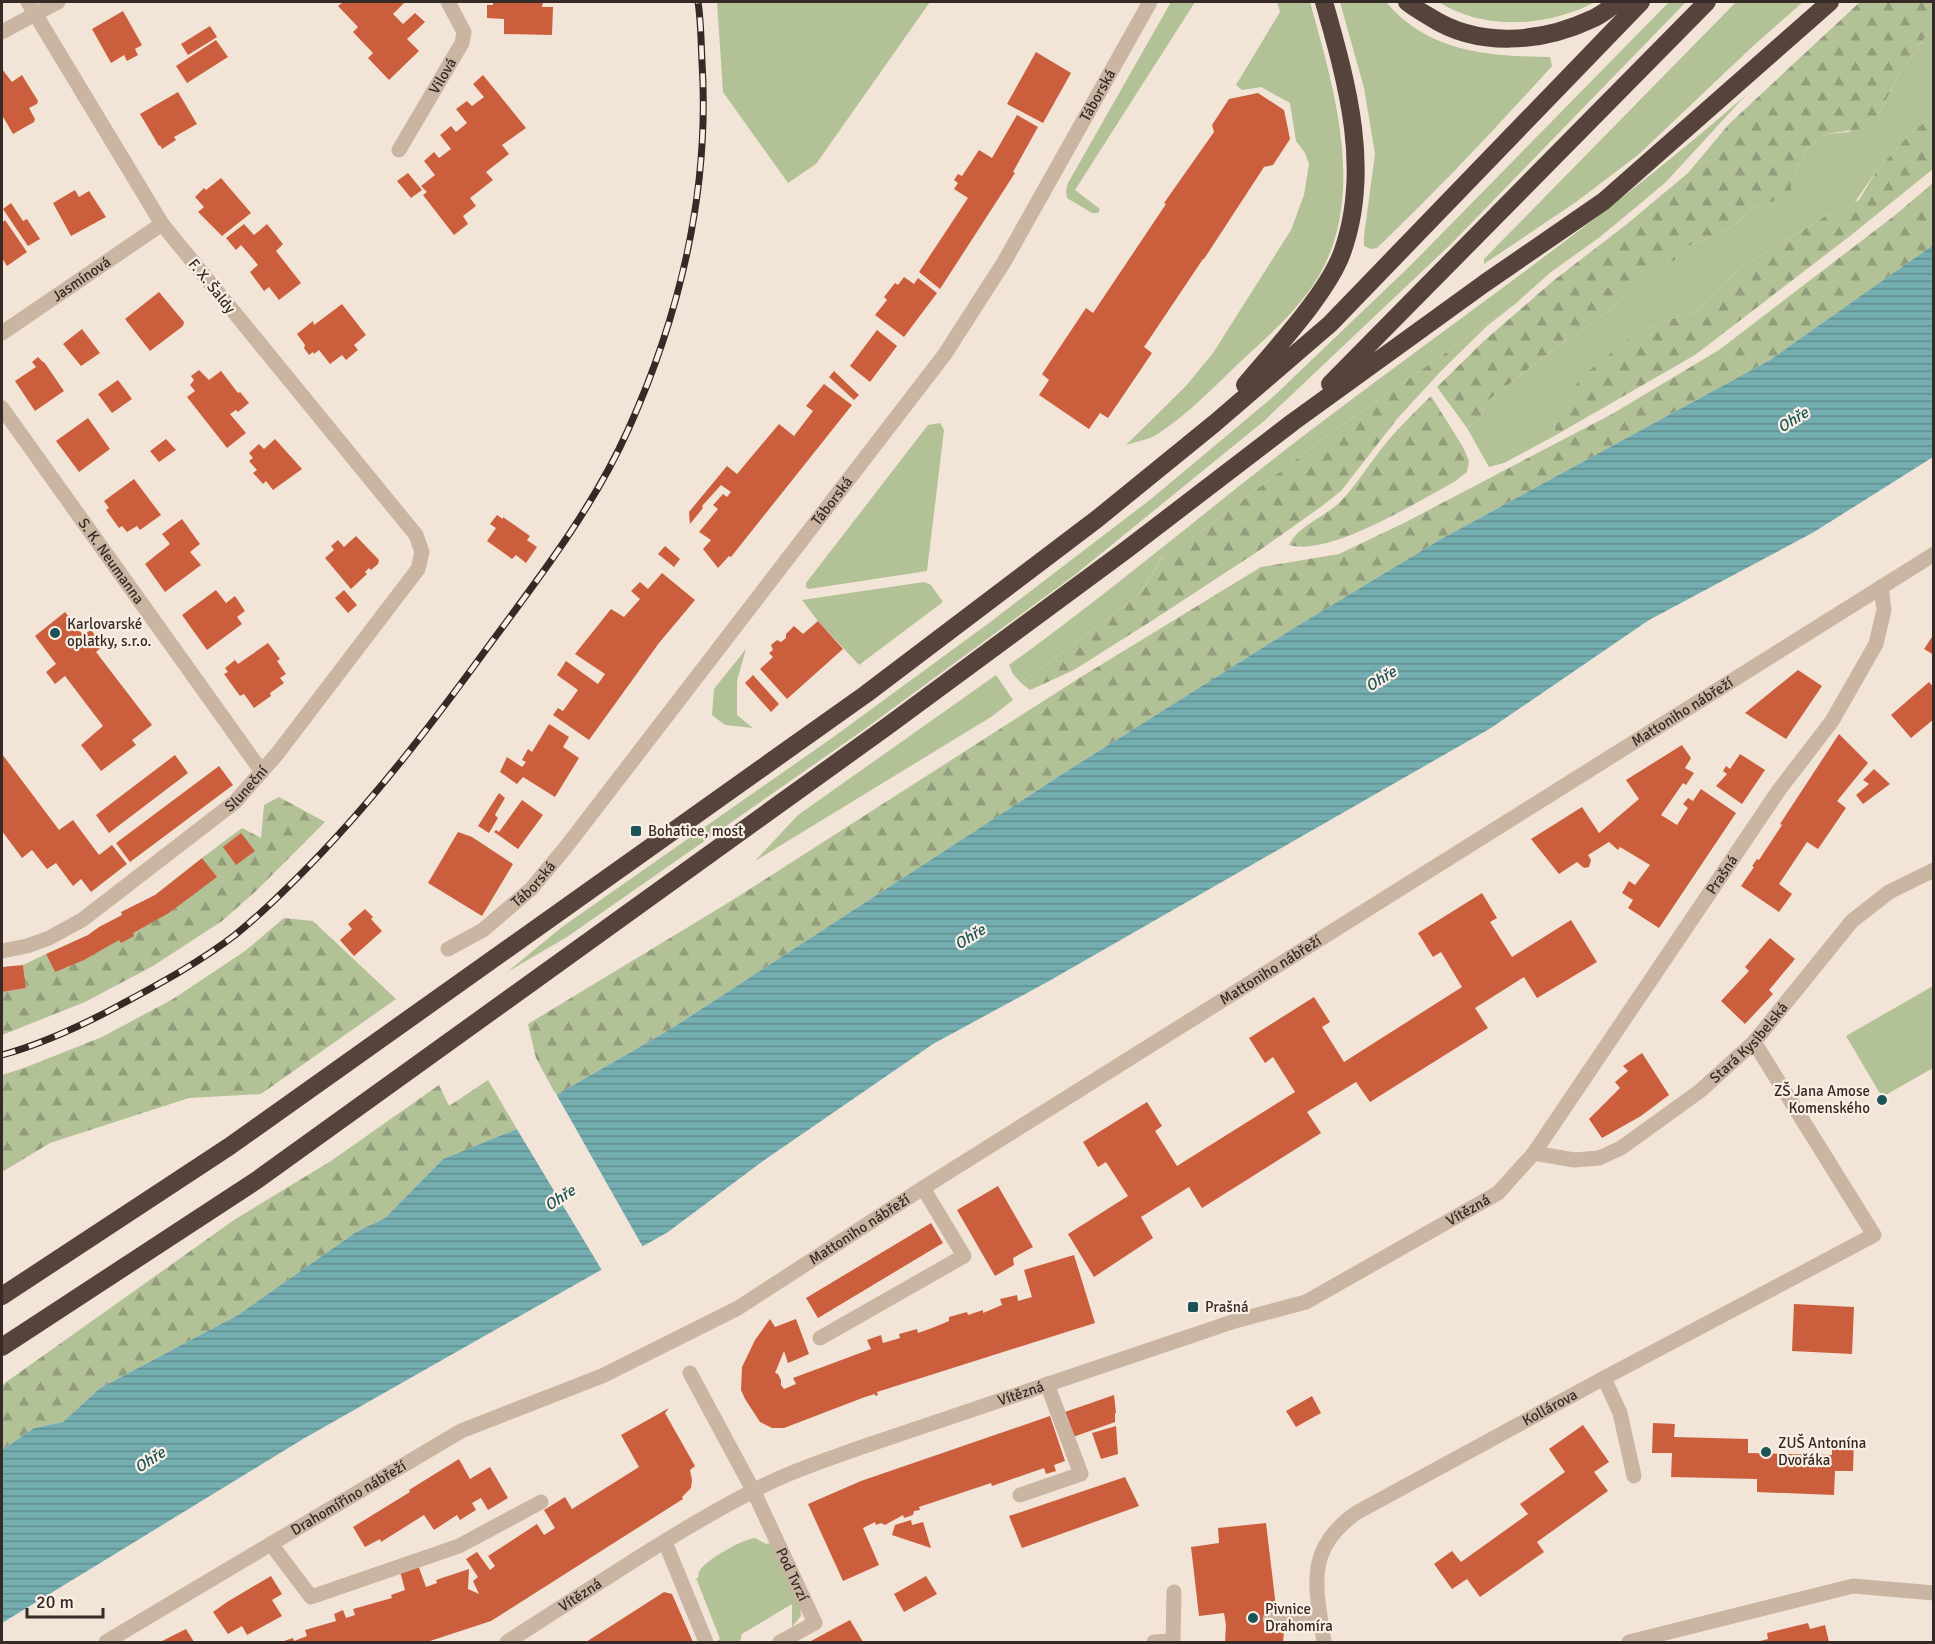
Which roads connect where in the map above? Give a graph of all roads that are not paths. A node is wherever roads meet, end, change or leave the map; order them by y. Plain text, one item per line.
1 (58, 2) edge
2 (448, 2) edge
3 (1150, 2) edge
4 (1324, 2) edge
5 (1407, 2) edge
6 (1619, 2) edge
7 (1641, 2) edge
8 (1707, 2) edge
9 (1830, 2) edge
10 (31, 8) edge
11 (2, 32) edge
12 (399, 150) dead end
13 (162, 224) junction
14 (2, 333) edge
15 (2, 408) edge
16 (1293, 422) junction
17 (1215, 423) junction
18 (422, 552) joint
19 (1934, 554) edge
20 (1881, 588) junction
21 (262, 772) junction
22 (1934, 870) edge
23 (448, 949) dead end
24 (2, 951) edge
25 (1754, 1042) junction
26 (1534, 1153) junction
27 (923, 1188) junction
28 (2, 1296) edge
29 (820, 1338) dead end
30 (2, 1347) edge
31 (690, 1373) dead end
32 (602, 1376) joint
33 (1604, 1378) junction
34 (1047, 1384) junction
35 (1634, 1476) dead end
36 (753, 1490) junction
37 (1020, 1495) dead end
38 (541, 1502) dead end
39 (665, 1542) junction
40 (271, 1544) junction
41 (1174, 1592) dead end
42 (1934, 1593) edge
43 (1320, 1617) junction
44 (1270, 1619) dead end
45 (106, 1642) edge
46 (507, 1642) edge
47 (706, 1642) edge
48 (780, 1642) edge
49 (1154, 1642) edge
50 (1173, 1642) edge
51 (1324, 1642) edge
52 (1629, 1642) edge

1 - 10 street
2 - 12 street, Vilová
3 - 23 street, Táborská
4 - 17 highway
5 - 6 highway
7 - 17 highway
8 - 16 highway
9 - 16 highway
10 - 11 street
10 - 13 street, F. X. Šaldy
13 - 14 street, Jasmínová
13 - 18 street, F. X. Šaldy
15 - 21 street, S. K. Neumanna
16 - 30 highway
17 - 28 highway
18 - 21 street, Sluneční
19 - 20 street, Mattoniho nábřeží
20 - 26 street, Prašná
20 - 27 street, Mattoniho nábřeží
21 - 24 street, Sluneční
22 - 25 street, Stará Kysibelská
25 - 26 street, Stará Kysibelská
25 - 33 street, Kollárova
26 - 34 street, Vítězná
27 - 29 street
27 - 32 street, Mattoniho nábřeží
31 - 36 street
32 - 40 street, Drahomířino nábřeží
33 - 35 street
33 - 43 street, Kollárova
34 - 36 street, Vítězná
34 - 37 street
36 - 39 street, Vítězná
36 - 48 street, Pod Tvrzí
38 - 40 street
39 - 46 street, Vítězná
39 - 47 street
40 - 45 street, Drahomířino nábřeží
41 - 50 street
42 - 52 street
43 - 44 street
43 - 51 street, Kollárova
49 - 50 street

